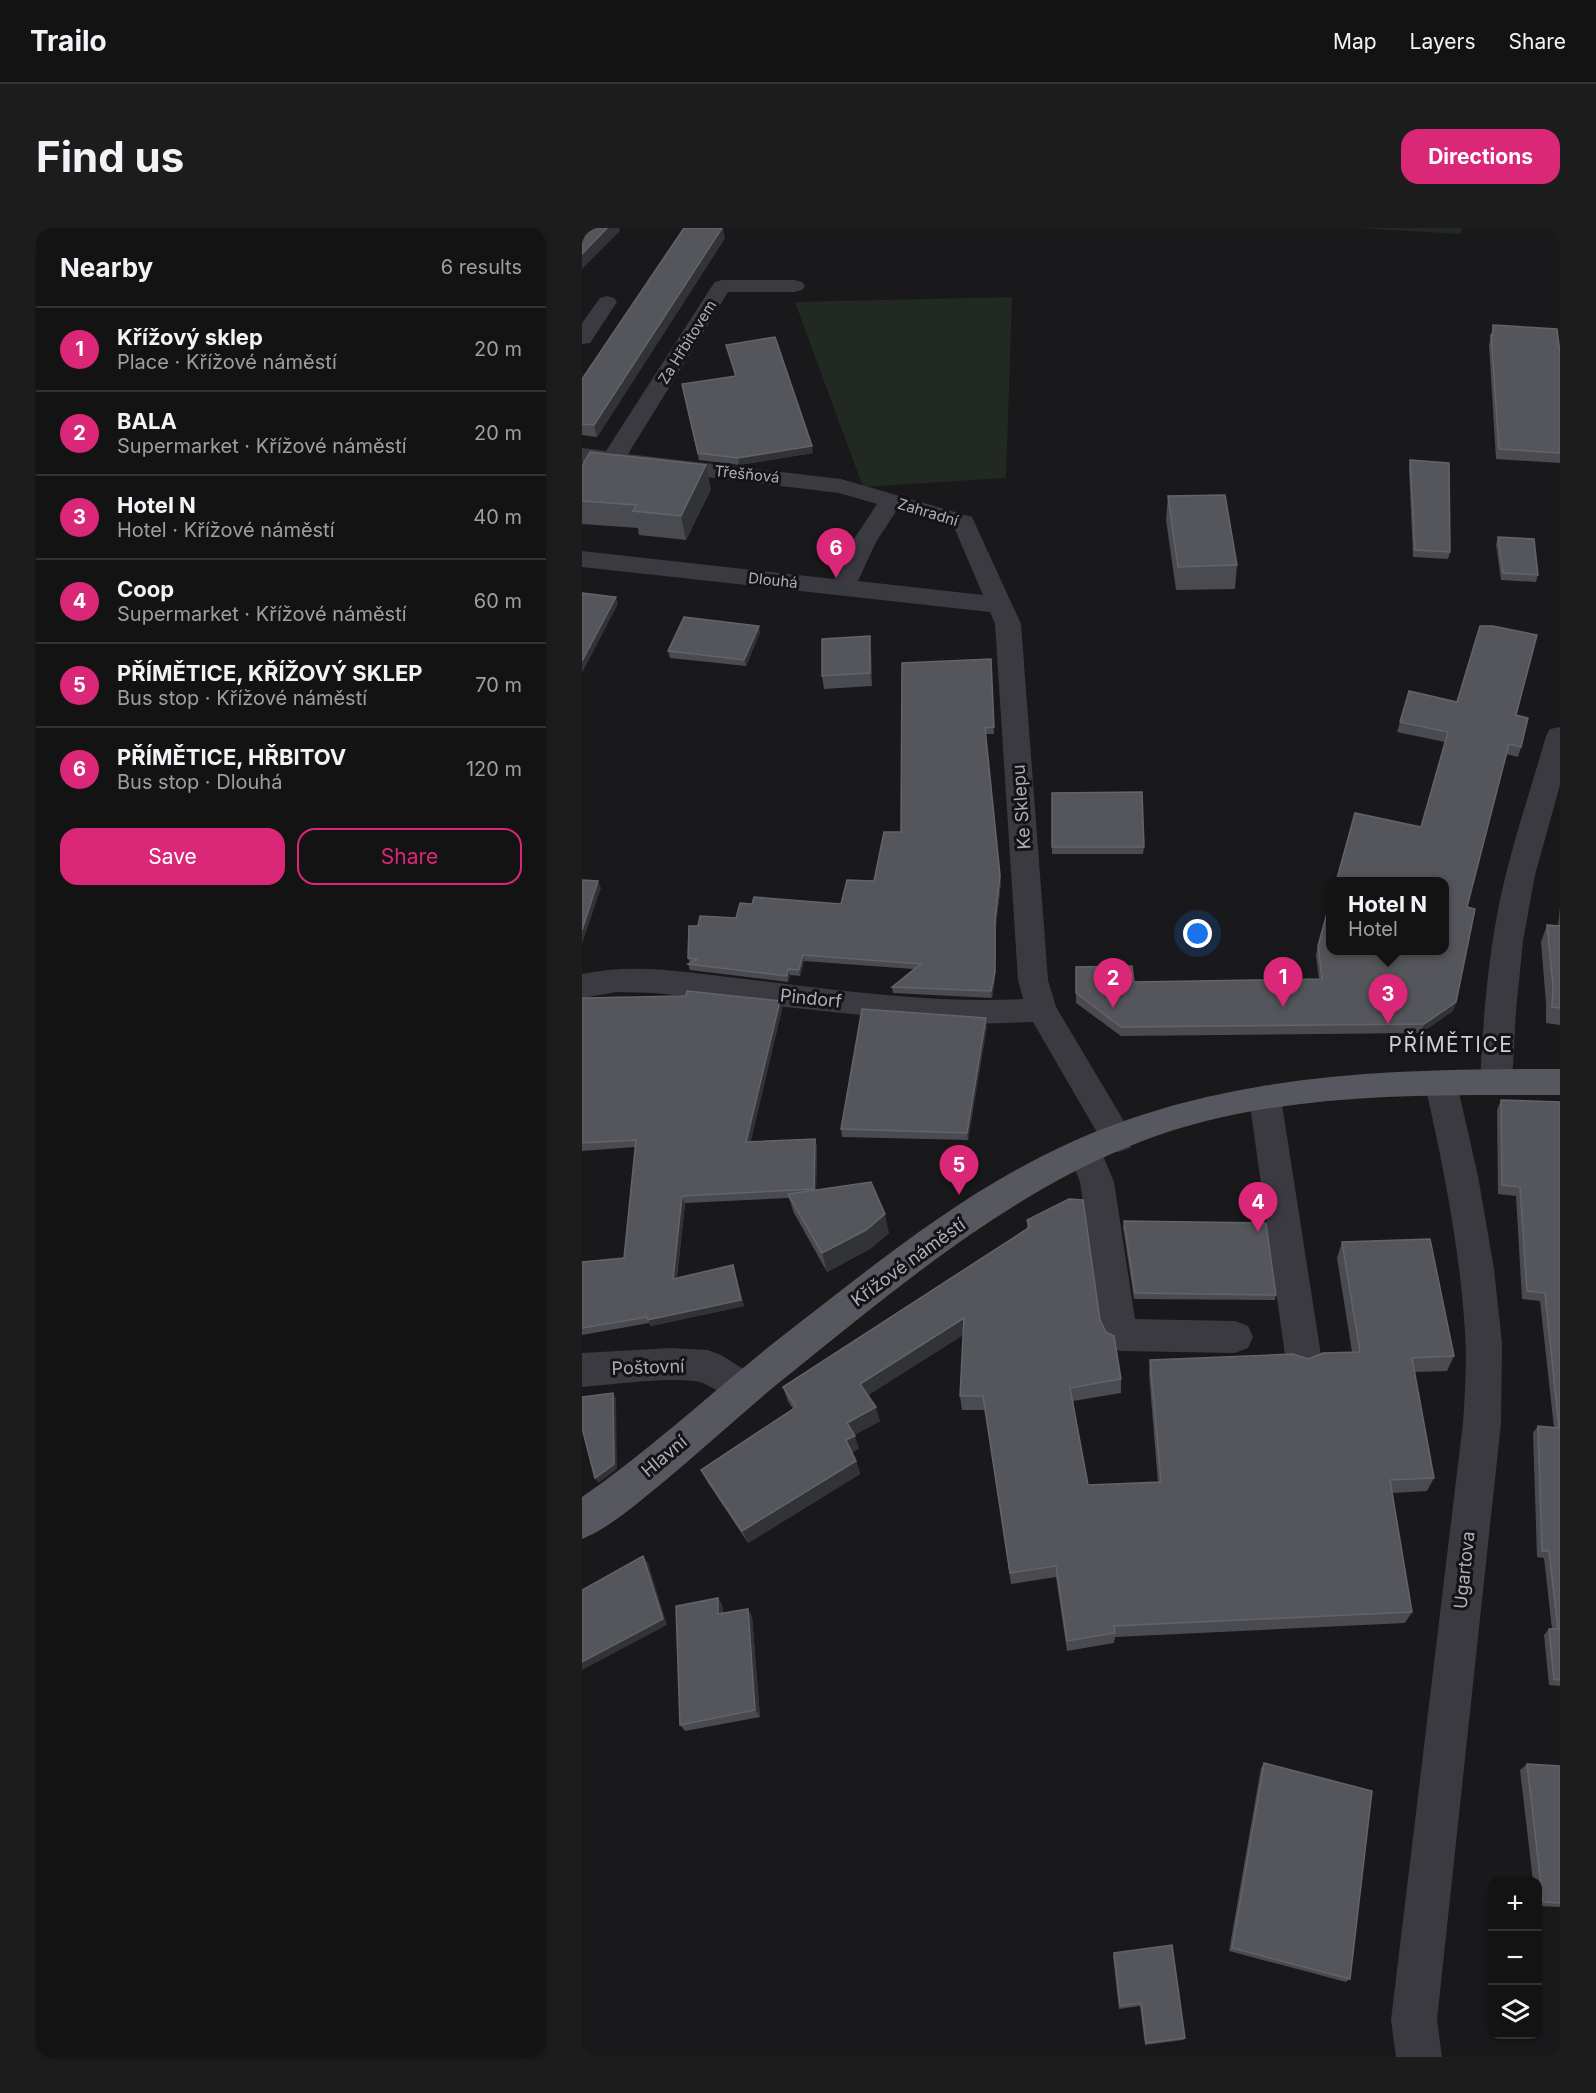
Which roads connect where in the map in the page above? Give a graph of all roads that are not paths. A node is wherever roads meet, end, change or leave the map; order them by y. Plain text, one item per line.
1 (795, 285) dead end
2 (607, 302) dead end
3 (582, 338) edge
4 (582, 455) edge
5 (612, 460) junction
6 (841, 486) joint
7 (892, 501) junction
8 (582, 559) edge
9 (843, 587) junction
10 (1000, 605) junction
11 (1560, 736) edge
12 (582, 986) edge
13 (1041, 1009) junction
14 (1496, 1082) junction
15 (1560, 1082) edge
16 (1441, 1084) junction
17 (1265, 1098) junction
18 (1118, 1137) junction
19 (1085, 1151) junction
20 (1235, 1337) dead end
21 (1303, 1355) edge
22 (582, 1370) edge
23 (743, 1389) junction
24 (582, 1520) edge
25 (1419, 2057) edge

1 - 5 street, Za Hřbitovem
2 - 3 street
4 - 5 street, Třešňová
5 - 6 street, Třešňová
6 - 7 street, Zahradní
7 - 9 street
7 - 10 street, Zahradní
8 - 9 street, Dlouhá
9 - 10 street, Dlouhá
10 - 13 street, Ke Sklepu
11 - 14 street
12 - 13 street, Pindorf
13 - 18 street
14 - 15 main road, Křížové náměstí
14 - 16 main road, Křížové náměstí
16 - 17 main road, Křížové náměstí
16 - 25 street, Ugartova
17 - 18 main road, Křížové náměstí
17 - 21 street
18 - 19 main road, Křížové náměstí
19 - 20 street
19 - 23 main road, Křížové náměstí
22 - 23 street, Poštovní
23 - 24 main road, Hlavní

